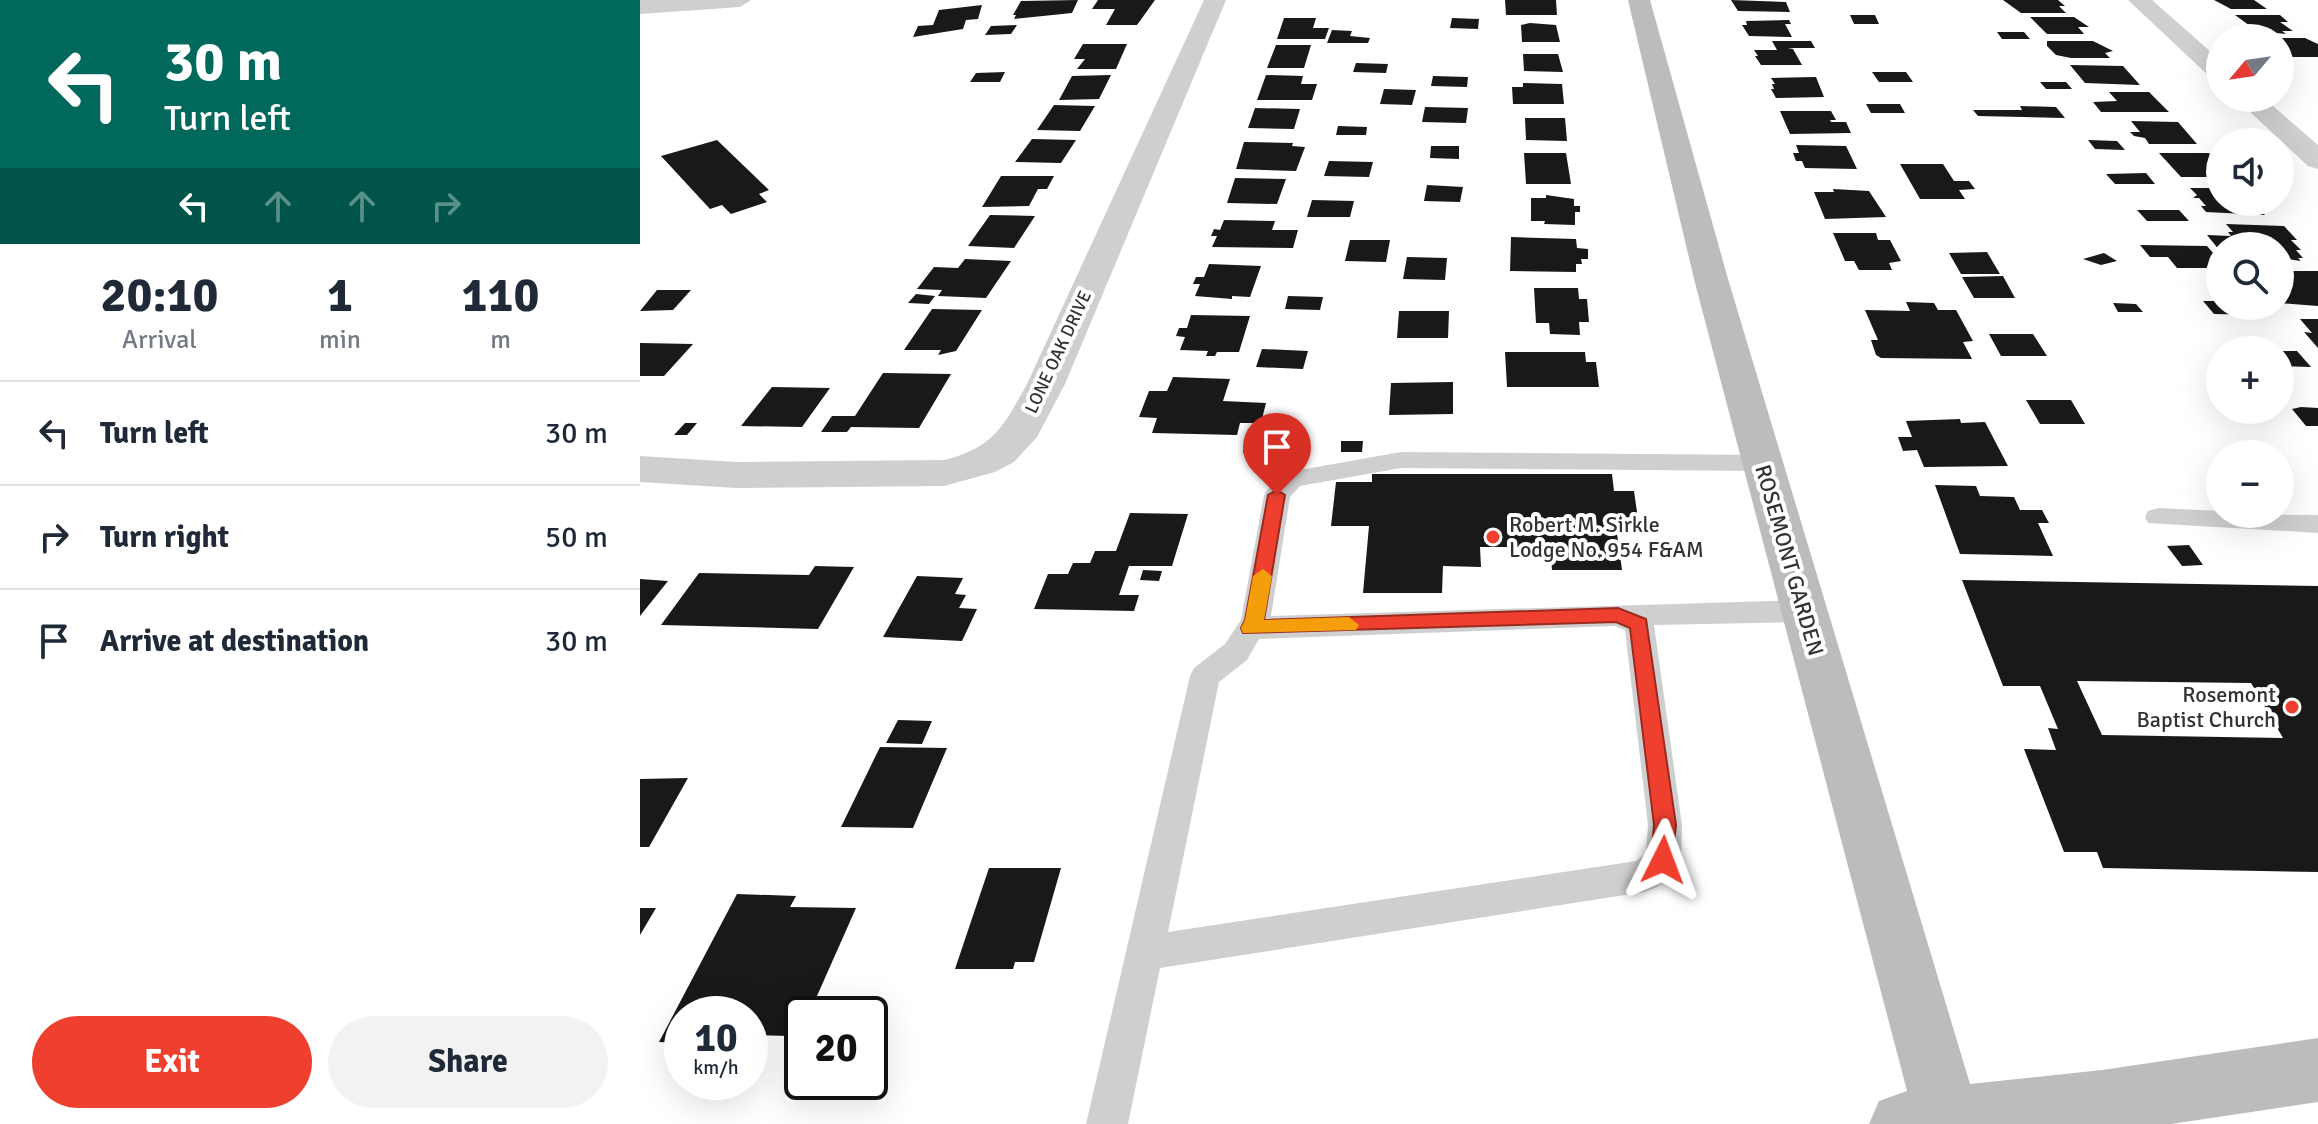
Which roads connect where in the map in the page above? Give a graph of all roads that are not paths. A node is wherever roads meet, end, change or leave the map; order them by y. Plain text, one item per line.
1 (740, 0) edge
2 (1215, 0) edge
3 (1639, 0) edge
4 (2139, 0) edge
5 (640, 7) edge
6 (2206, 60) edge
7 (2264, 112) edge
8 (2318, 160) edge
9 (1763, 463) junction
10 (640, 469) edge
11 (2158, 517) dead end
12 (2318, 524) edge
13 (1805, 611) junction
14 (1618, 615) junction
15 (1250, 628) junction
16 (1144, 953) junction
17 (2318, 1070) edge
18 (1933, 1122) edge
19 (1107, 1124) edge

1 - 5 street
2 - 10 street, LONE OAK DRIVE
3 - 9 main road, ROSEMONT GARDEN
4 - 6 street
7 - 8 street
9 - 13 main road, ROSEMONT GARDEN
9 - 15 lane
11 - 12 lane
13 - 14 lane
13 - 18 main road, ROSEMONT GARDEN
14 - 15 lane
14 - 16 lane
15 - 16 lane
16 - 19 lane
17 - 18 main road

